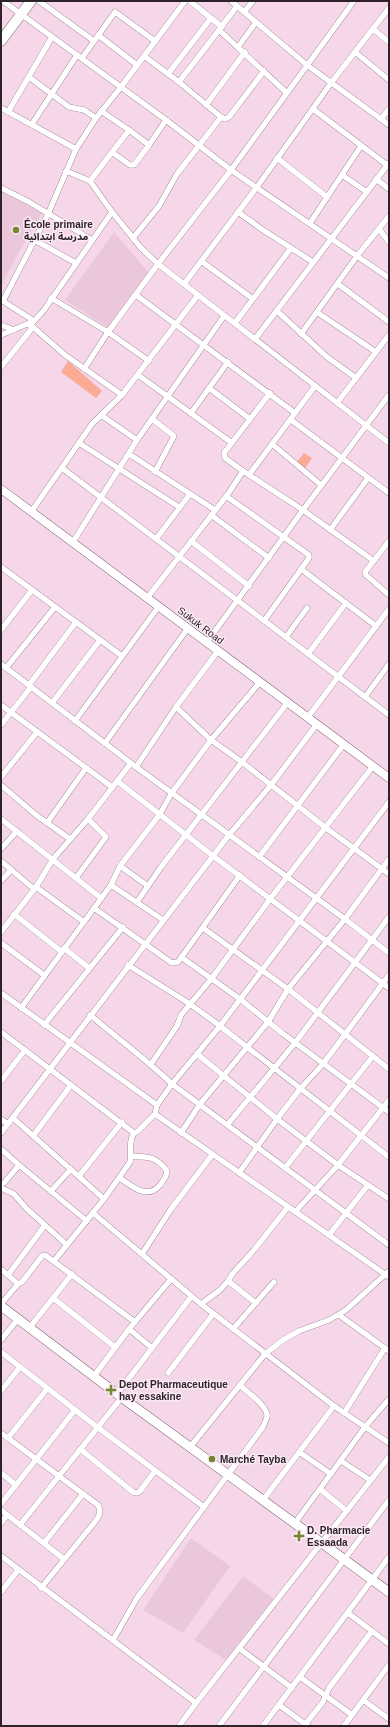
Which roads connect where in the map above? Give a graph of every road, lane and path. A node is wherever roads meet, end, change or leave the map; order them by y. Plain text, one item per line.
1 (3, 1) edge
2 (31, 1) edge
3 (39, 1) edge
4 (185, 1) edge
5 (190, 1) edge
6 (231, 1) edge
7 (253, 1) edge
8 (354, 1) edge
9 (237, 6) junction
10 (389, 8) edge
11 (244, 12) junction
12 (21, 14) junction
13 (211, 18) junction
14 (256, 22) junction
15 (221, 29) junction
16 (373, 29) junction
17 (98, 35) junction
18 (52, 37) junction
19 (1, 41) edge
20 (94, 41) junction
21 (154, 41) junction
22 (389, 42) edge
23 (238, 47) junction
24 (245, 52) junction
25 (355, 52) junction
26 (144, 56) junction
27 (80, 57) junction
28 (138, 65) junction
29 (307, 65) junction
30 (264, 71) junction
31 (168, 74) junction
32 (29, 77) junction
33 (389, 80) edge
34 (179, 82) junction
35 (331, 83) junction
36 (121, 87) junction
37 (287, 93) junction
38 (51, 95) junction
39 (206, 105) junction
40 (1, 108) edge
41 (313, 109) junction
42 (389, 109) edge
43 (101, 111) junction
44 (8, 112) junction
45 (221, 117) junction
46 (96, 118) junction
47 (381, 119) junction
48 (166, 120) junction
49 (32, 124) junction
50 (389, 125) edge
51 (129, 130) junction
52 (149, 145) junction
53 (199, 145) junction
54 (362, 146) junction
55 (76, 149) junction
56 (113, 153) junction
57 (277, 158) junction
58 (388, 164) edge
59 (231, 170) junction
60 (66, 171) junction
61 (342, 175) junction
62 (376, 179) junction
63 (90, 180) junction
64 (257, 187) junction
65 (1, 188) edge
66 (389, 189) edge
67 (367, 192) junction
68 (327, 197) junction
69 (112, 212) junction
70 (238, 212) junction
71 (48, 214) junction
72 (389, 216) edge
73 (310, 223) junction
74 (379, 229) junction
75 (133, 238) junction
76 (332, 238) junction
77 (92, 240) junction
78 (36, 241) junction
79 (389, 242) edge
80 (291, 248) junction
81 (357, 256) junction
82 (201, 261) junction
83 (313, 262) junction
84 (76, 263) junction
85 (158, 264) junction
86 (389, 278) edge
87 (184, 284) junction
88 (338, 284) junction
89 (136, 295) junction
90 (198, 295) junction
91 (51, 298) junction
92 (253, 299) junction
93 (2, 301) edge
94 (277, 311) junction
95 (318, 313) junction
96 (224, 316) junction
97 (389, 322) edge
98 (234, 323) junction
99 (31, 324) junction
100 (176, 324) junction
101 (1, 325) edge
102 (14, 330) junction
103 (108, 332) junction
104 (301, 334) junction
105 (1, 335) edge
106 (389, 335) edge
107 (255, 339) junction
108 (204, 344) junction
109 (376, 352) junction
110 (149, 361) junction
111 (228, 362) junction
112 (1, 367) edge
113 (84, 368) junction
114 (138, 375) junction
115 (356, 378) junction
116 (315, 386) junction
117 (209, 388) junction
118 (270, 394) junction
119 (122, 395) junction
120 (389, 395) edge
121 (168, 396) junction
122 (337, 403) junction
123 (295, 412) junction
124 (191, 413) junction
125 (101, 415) junction
126 (152, 419) junction
127 (250, 419) junction
128 (290, 420) junction
129 (366, 425) junction
130 (137, 440) junction
131 (79, 443) junction
132 (232, 443) junction
133 (389, 443) edge
134 (272, 444) junction
135 (129, 454) junction
136 (342, 457) junction
137 (62, 468) junction
138 (120, 468) junction
139 (243, 471) junction
140 (155, 472) junction
141 (249, 475) junction
142 (368, 478) junction
143 (321, 485) junction
144 (1, 489) edge
145 (389, 493) edge
146 (190, 494) junction
147 (102, 496) junction
148 (226, 496) junction
149 (179, 507) junction
150 (303, 510) junction
151 (31, 512) junction
152 (213, 513) junction
153 (330, 530) junction
154 (284, 537) junction
155 (156, 539) junction
156 (191, 541) junction
157 (73, 542) junction
158 (389, 542) edge
159 (179, 557) junction
160 (268, 558) junction
161 (374, 561) junction
162 (1, 567) edge
163 (301, 569) junction
164 (249, 586) junction
165 (32, 590) junction
166 (389, 595) edge
167 (147, 598) junction
168 (237, 601) junction
169 (346, 604) junction
170 (159, 606) junction
171 (55, 607) junction
172 (307, 608) dead end
173 (388, 611) edge
174 (264, 621) junction
175 (76, 622) junction
176 (376, 626) junction
177 (188, 628) junction
178 (1, 630) edge
179 (286, 637) junction
180 (100, 640) junction
181 (207, 642) junction
182 (218, 651) junction
183 (308, 654) junction
184 (122, 656) junction
185 (1, 664) edge
186 (389, 664) edge
187 (6, 668) junction
188 (338, 677) junction
189 (260, 682) junction
190 (30, 686) junction
191 (365, 697) junction
192 (288, 702) junction
193 (52, 703) junction
194 (1, 705) edge
195 (176, 707) junction
196 (11, 712) junction
197 (389, 715) edge
198 (308, 717) junction
199 (75, 721) junction
200 (317, 724) junction
201 (1, 725) edge
202 (37, 732) junction
203 (211, 740) junction
204 (104, 743) junction
205 (344, 744) junction
206 (242, 762) junction
207 (131, 763) junction
208 (373, 766) junction
209 (136, 767) junction
210 (86, 768) junction
211 (1, 777) edge
212 (389, 778) edge
213 (117, 781) junction
214 (271, 784) junction
215 (1, 785) edge
216 (112, 787) junction
217 (171, 794) junction
218 (389, 802) edge
219 (299, 805) junction
220 (160, 814) junction
221 (202, 815) junction
222 (1, 819) edge
223 (88, 819) junction
224 (47, 823) junction
225 (326, 828) junction
226 (16, 831) junction
227 (187, 834) junction
228 (229, 835) junction
229 (70, 838) junction
230 (354, 848) junction
231 (1, 849) edge
232 (213, 856) junction
233 (259, 857) junction
234 (53, 859) junction
235 (389, 859) edge
236 (1, 861) edge
237 (120, 866) junction
238 (382, 868) junction
239 (11, 870) junction
240 (389, 874) edge
241 (240, 875) junction
242 (286, 877) junction
243 (76, 878) junction
244 (1, 881) edge
245 (111, 885) junction
246 (148, 886) junction
247 (35, 888) junction
248 (101, 898) junction
249 (270, 898) junction
250 (316, 899) junction
251 (136, 902) junction
252 (94, 908) junction
253 (14, 914) junction
254 (389, 917) edge
255 (345, 919) junction
256 (163, 920) junction
257 (299, 921) junction
258 (84, 922) junction
259 (122, 927) junction
260 (203, 928) junction
261 (1, 932) edge
262 (372, 941) junction
263 (326, 942) junction
264 (1, 943) edge
265 (146, 943) junction
266 (63, 950) junction
267 (232, 950) junction
268 (389, 953) edge
269 (181, 957) junction
270 (355, 964) junction
271 (128, 965) junction
272 (90, 968) junction
273 (261, 971) junction
274 (44, 975) junction
275 (389, 975) edge
276 (212, 978) junction
277 (383, 984) junction
278 (389, 988) edge
279 (288, 989) junction
280 (1, 993) edge
281 (240, 999) junction
282 (190, 1004) junction
283 (21, 1008) junction
284 (317, 1012) junction
285 (90, 1015) junction
286 (268, 1022) junction
287 (44, 1025) junction
288 (220, 1026) junction
289 (1, 1032) edge
290 (345, 1033) junction
291 (69, 1043) junction
292 (295, 1043) junction
293 (248, 1048) junction
294 (25, 1050) junction
295 (197, 1054) junction
296 (373, 1056) junction
297 (151, 1064) junction
298 (323, 1064) junction
299 (50, 1068) junction
300 (274, 1068) junction
301 (389, 1069) edge
302 (223, 1075) junction
303 (1, 1081) edge
304 (172, 1084) junction
305 (351, 1084) junction
306 (72, 1085) junction
307 (300, 1089) junction
308 (251, 1098) junction
309 (389, 1100) edge
310 (200, 1104) junction
311 (157, 1105) junction
312 (384, 1107) junction
313 (330, 1112) junction
314 (389, 1112) edge
315 (155, 1114) junction
316 (12, 1118) junction
317 (1, 1119) edge
318 (277, 1119) junction
319 (122, 1122) junction
320 (8, 1124) junction
321 (228, 1124) junction
322 (1, 1133) edge
323 (134, 1133) junction
324 (181, 1133) junction
325 (33, 1136) junction
326 (362, 1136) junction
327 (306, 1141) junction
328 (258, 1147) junction
329 (1, 1149) edge
330 (212, 1155) junction
331 (132, 1156) junction
332 (389, 1157) edge
333 (19, 1165) junction
334 (338, 1165) junction
335 (285, 1168) junction
336 (71, 1169) junction
337 (238, 1173) junction
338 (79, 1176) junction
339 (120, 1178) junction
340 (2, 1184) edge
341 (368, 1185) junction
342 (51, 1191) junction
343 (314, 1191) junction
344 (104, 1199) junction
345 (389, 1199) edge
346 (288, 1207) junction
347 (295, 1212) junction
348 (347, 1213) junction
349 (93, 1214) junction
350 (87, 1221) junction
351 (45, 1225) junction
352 (329, 1236) junction
353 (389, 1244) edge
354 (67, 1245) junction
355 (142, 1254) junction
356 (54, 1261) junction
357 (1, 1269) edge
358 (8, 1274) junction
359 (72, 1274) junction
360 (388, 1274) edge
361 (171, 1279) junction
362 (228, 1281) junction
363 (274, 1282) dead end
364 (18, 1284) junction
365 (191, 1297) junction
366 (53, 1298) junction
367 (256, 1303) junction
368 (201, 1304) junction
369 (1, 1305) edge
370 (214, 1314) junction
371 (339, 1315) junction
372 (18, 1319) junction
373 (135, 1322) junction
374 (30, 1327) junction
375 (129, 1329) junction
376 (233, 1329) junction
377 (1, 1340) edge
378 (115, 1347) junction
379 (152, 1348) junction
380 (387, 1350) edge
381 (1, 1352) edge
382 (265, 1354) junction
383 (20, 1367) junction
384 (168, 1373) dead end
385 (94, 1376) junction
386 (240, 1385) junction
387 (47, 1389) junction
388 (1, 1391) edge
389 (119, 1395) junction
390 (389, 1398) edge
391 (334, 1406) junction
392 (75, 1410) junction
393 (344, 1413) junction
394 (97, 1427) junction
395 (365, 1427) junction
396 (1, 1432) edge
397 (8, 1438) junction
398 (389, 1443) edge
399 (190, 1447) junction
400 (80, 1449) junction
401 (299, 1452) junction
402 (389, 1457) edge
403 (36, 1459) junction
404 (341, 1461) junction
405 (155, 1471) junction
406 (1, 1473) edge
407 (228, 1474) junction
408 (331, 1474) junction
409 (58, 1476) junction
410 (370, 1480) junction
411 (16, 1485) junction
412 (321, 1490) junction
413 (82, 1494) junction
414 (263, 1500) junction
415 (389, 1500) edge
416 (1, 1504) edge
417 (204, 1507) junction
418 (1, 1510) edge
419 (347, 1511) junction
420 (7, 1515) junction
421 (1, 1523) edge
422 (295, 1523) junction
423 (20, 1525) junction
424 (44, 1543) junction
425 (322, 1543) junction
426 (1, 1556) edge
427 (389, 1557) edge
428 (64, 1559) junction
429 (344, 1560) junction
430 (18, 1570) junction
431 (372, 1579) junction
432 (41, 1588) junction
433 (1, 1592) edge
434 (389, 1592) edge
435 (348, 1613) junction
436 (372, 1631) junction
437 (113, 1640) junction
438 (389, 1644) edge
439 (238, 1648) junction
440 (389, 1665) edge
441 (264, 1666) junction
442 (300, 1677) junction
443 (292, 1688) junction
444 (326, 1697) junction
445 (363, 1700) junction
446 (196, 1704) junction
447 (279, 1704) junction
448 (352, 1715) junction
449 (388, 1718) edge
450 (306, 1725) edge
451 (179, 1726) edge
452 (219, 1726) edge
453 (263, 1726) edge
454 (344, 1726) edge

1 - 12 street
2 - 12 highway
3 - 20 street
4 - 21 street
5 - 13 street
6 - 9 street
7 - 11 street
8 - 29 street
9 - 11 street
9 - 15 street
10 - 16 street
11 - 14 street
12 - 18 street
12 - 19 highway
13 - 15 street
13 - 31 street
14 - 23 street
14 - 29 street
15 - 23 street
15 - 34 street
16 - 22 street
16 - 25 street
17 - 20 street
17 - 21 street
17 - 28 street
18 - 27 street
18 - 32 street
20 - 27 street
21 - 26 street
23 - 24 street
24 - 30 street
24 - 39 street
25 - 33 street
25 - 35 street
26 - 28 street
26 - 31 street
27 - 36 street
27 - 38 street
28 - 36 street
29 - 35 street
29 - 37 street
30 - 37 street
30 - 45 street
31 - 34 street
32 - 38 street
32 - 44 street
34 - 39 street
35 - 41 street
35 - 47 street
36 - 43 street
36 - 48 street
37 - 59 street
38 - 46 street
38 - 49 street
39 - 45 street
40 - 44 street
41 - 54 street
41 - 57 street
42 - 47 street
43 - 46 street
43 - 51 street
44 - 49 street
45 - 53 street
46 - 55 street
47 - 50 street
48 - 52 street
48 - 53 street
49 - 55 street
51 - 52 street
51 - 56 street
52 - 56 street
53 - 59 street
53 - 75 street
54 - 58 street
54 - 61 street
55 - 60 street
56 - 63 street
57 - 64 street
57 - 68 street
58 - 62 street
59 - 64 street
59 - 85 street
60 - 63 street
60 - 71 street
61 - 67 street
61 - 68 street
62 - 66 street
62 - 67 street
63 - 69 street
64 - 70 street
64 - 73 street
65 - 71 street
67 - 76 street
68 - 73 street
69 - 75 street
69 - 77 street
70 - 80 street
70 - 82 street
71 - 77 street
71 - 78 street
72 - 74 street
73 - 76 street
74 - 79 street
74 - 81 street
75 - 85 street
76 - 81 street
76 - 83 street
77 - 84 street
78 - 84 street
78 - 93 street
80 - 83 street
80 - 92 street
81 - 86 street
81 - 88 street
82 - 87 street
82 - 92 street
83 - 94 street
84 - 91 street
85 - 87 street
85 - 89 street
87 - 90 street
88 - 95 street
88 - 97 street
89 - 100 street
89 - 103 street
90 - 96 street
90 - 100 street
91 - 99 street
91 - 103 street
92 - 98 street
93 - 99 street
94 - 104 street
94 - 107 street
95 - 104 street
95 - 109 street
96 - 98 street
96 - 108 street
98 - 107 street
99 - 102 street
99 - 112 street
99 - 113 street
100 - 108 street
100 - 110 street
101 - 102 street
102 - 105 street
103 - 110 street
103 - 113 street
104 - 115 street
106 - 109 street
107 - 116 street
108 - 111 street
108 - 121 street
109 - 115 street
110 - 114 street
111 - 117 street
111 - 118 street
113 - 119 street
114 - 119 street
114 - 121 street
115 - 122 street
116 - 122 street
116 - 123 street
117 - 124 street
117 - 127 street
118 - 123 street
118 - 127 street
119 - 125 street
120 - 129 street
121 - 124 street
121 - 126 street
122 - 129 street
123 - 128 street
124 - 132 street
125 - 130 street
125 - 131 street
126 - 130 street
126 - 140 street
127 - 132 street
128 - 134 street
128 - 136 street
129 - 133 street
129 - 136 street
130 - 135 street
131 - 137 street
131 - 138 street
132 - 139 street
134 - 141 street
134 - 143 street
135 - 138 street
135 - 140 street
136 - 142 street
136 - 143 street
137 - 147 street
137 - 151 street
138 - 147 street
138 - 149 street
139 - 141 street
139 - 148 street
140 - 146 street
141 - 150 street
142 - 145 street
142 - 153 street
143 - 150 street
144 - 151 street, Sukuk Road
146 - 149 street
146 - 152 street
147 - 155 street
147 - 157 street
148 - 152 street
148 - 154 street
149 - 155 street
150 - 153 street
150 - 154 street
151 - 157 street, Sukuk Road
152 - 156 street
152 - 160 street
153 - 161 street
154 - 160 street
154 - 163 street
155 - 159 street
156 - 159 street
156 - 164 street
157 - 167 street, Sukuk Road
158 - 161 street
159 - 167 street
159 - 168 street
160 - 164 street
161 - 166 street
162 - 165 street
163 - 169 street
163 - 174 street
164 - 168 street
165 - 171 street
165 - 178 street
167 - 170 street, Sukuk Road
168 - 174 street
168 - 181 street
169 - 176 street
169 - 183 street
170 - 177 street, Sukuk Road
170 - 184 street
171 - 175 street
171 - 187 street
172 - 179 street
173 - 176 street
174 - 179 street
175 - 180 street
175 - 190 street
176 - 188 street
177 - 181 street, Sukuk Road
177 - 204 street
179 - 183 street
180 - 184 street
180 - 193 street
181 - 182 street, Sukuk Road
182 - 189 street, Sukuk Road
182 - 195 street
183 - 188 street
184 - 199 street
185 - 187 street
186 - 191 street
187 - 190 street
188 - 191 street
188 - 198 street
189 - 192 street, Sukuk Road
189 - 203 street
190 - 193 street
190 - 196 street
191 - 197 street
192 - 198 street, Sukuk Road
192 - 206 street
193 - 199 street
194 - 196 street
195 - 203 street
195 - 209 street
196 - 201 street
196 - 202 street
198 - 200 street, Sukuk Road
199 - 204 street
200 - 205 street, Sukuk Road
200 - 214 street
202 - 210 street
202 - 211 street
203 - 206 street
203 - 217 street
204 - 207 street
205 - 208 street, Sukuk Road
205 - 219 street
206 - 214 street
206 - 221 street
207 - 209 street
207 - 213 street
208 - 212 street, Sukuk Road
208 - 225 street
209 - 217 street
210 - 216 street
210 - 224 street
213 - 216 street
213 - 220 street
214 - 219 street
214 - 228 street
215 - 224 street
216 - 223 street
217 - 220 street
217 - 221 street
218 - 230 street
219 - 225 street
219 - 233 street
220 - 227 street
220 - 237 street
221 - 227 street
221 - 228 street
222 - 226 street
223 - 229 street
223 - 243 street
224 - 229 street
225 - 230 street
225 - 242 street
226 - 231 street
226 - 234 street
227 - 232 street
227 - 246 street
228 - 232 street
228 - 233 street
229 - 234 street
230 - 238 street
230 - 250 street
232 - 241 street
232 - 256 street
233 - 242 street
234 - 243 street
234 - 247 street
235 - 238 street
236 - 239 street
237 - 245 street
237 - 246 street
238 - 240 street
238 - 255 street
239 - 244 street
239 - 247 street
241 - 249 street
241 - 260 street
242 - 249 street
242 - 250 street
243 - 248 street
245 - 248 street
245 - 251 street
246 - 251 street
247 - 253 street
247 - 258 street
248 - 252 street
249 - 257 street
249 - 267 street
250 - 255 street
250 - 257 street
251 - 256 street
252 - 258 street
252 - 259 street
253 - 261 street
253 - 266 street
254 - 262 street
255 - 262 street
255 - 263 street
256 - 265 street
257 - 263 street
257 - 273 street
258 - 266 street
259 - 265 street
259 - 272 street
260 - 267 street
260 - 269 street
262 - 268 street
262 - 270 street
263 - 270 street
263 - 279 street
264 - 274 street
265 - 269 street
265 - 271 street
266 - 272 street
266 - 274 street
267 - 273 street
267 - 276 street
269 - 276 street
270 - 277 street
270 - 284 street
271 - 282 street
271 - 285 street
272 - 287 street
273 - 279 street
273 - 281 street
274 - 283 street
275 - 277 street
276 - 281 street
276 - 282 street
277 - 278 street
277 - 290 street
279 - 284 street
279 - 286 street
280 - 283 street
281 - 286 street
281 - 288 street
282 - 288 street
282 - 297 street
283 - 287 street
284 - 290 street
284 - 292 street
285 - 291 street
285 - 297 street
286 - 292 street
286 - 293 street
287 - 291 street
288 - 293 street
288 - 295 street
289 - 294 street
290 - 296 street
290 - 298 street
291 - 299 street
291 - 311 street
292 - 298 street
292 - 300 street
293 - 300 street
293 - 302 street
294 - 299 street
294 - 303 street
295 - 302 street
295 - 304 street
296 - 301 street
296 - 305 street
297 - 304 street
298 - 305 street
298 - 307 street
299 - 306 street
299 - 316 street
300 - 307 street
300 - 308 street
302 - 308 street
302 - 310 street
304 - 310 street
304 - 311 street
305 - 312 street
305 - 313 street
306 - 319 street
306 - 325 street
307 - 313 street
307 - 318 street
308 - 318 street
308 - 321 street
309 - 312 street
310 - 321 street
310 - 324 street
311 - 315 street
312 - 314 street
312 - 326 street
313 - 326 street
313 - 327 street
315 - 323 street
315 - 324 street
316 - 320 street
316 - 325 street
317 - 320 street
318 - 327 street
318 - 328 street
319 - 323 street
319 - 338 street
320 - 322 street
321 - 328 street
323 - 331 street
324 - 330 street
325 - 336 street
326 - 332 street
326 - 334 street
327 - 334 street
327 - 335 street
328 - 335 street
328 - 337 street
329 - 333 street
330 - 337 street
330 - 355 street
331 - 339 street
331 - 339 street
333 - 340 street
333 - 342 street
334 - 341 street
334 - 343 street
335 - 343 street
336 - 338 street
336 - 342 street
337 - 346 street
338 - 344 street
339 - 344 street
340 - 351 street
341 - 345 street
341 - 348 street
342 - 350 street
343 - 347 street
343 - 348 street
344 - 349 street
346 - 347 street
346 - 362 street
347 - 352 street
348 - 352 street
348 - 353 street
349 - 350 street
349 - 355 street
350 - 354 street
351 - 354 street
351 - 358 street
352 - 360 street
354 - 356 street
355 - 361 street
356 - 359 street
356 - 364 street
357 - 358 street
358 - 364 street
359 - 366 street
359 - 373 street
360 - 371 street
361 - 365 street
361 - 373 street
362 - 367 street
362 - 368 street
363 - 367 street
364 - 369 street
365 - 368 street
365 - 379 street
366 - 374 street
366 - 378 street
367 - 376 street
368 - 370 street
369 - 372 main road
370 - 376 street
370 - 384 street
371 - 380 street
371 - 382 street
372 - 374 main road
372 - 377 street
373 - 375 street
374 - 385 main road
375 - 378 street
375 - 379 street
376 - 382 street
378 - 385 street
379 - 389 street
380 - 393 street
381 - 383 street
382 - 386 street
382 - 391 street
383 - 387 street
383 - 388 street
385 - 389 main road
386 - 399 street
386 - 407 street
387 - 392 street
387 - 397 street
389 - 394 street
389 - 399 main road
390 - 395 street
391 - 393 street
391 - 401 street
392 - 394 street
392 - 403 street
393 - 395 street
394 - 400 street
394 - 405 street
395 - 398 street
395 - 404 street
396 - 397 street
397 - 403 street
399 - 407 main road
400 - 405 street
400 - 409 street
401 - 408 street
401 - 414 street
402 - 410 street
403 - 409 street
403 - 411 street
404 - 408 street
404 - 410 street
405 - 417 street
406 - 411 street
407 - 414 main road
407 - 417 street
408 - 412 street
409 - 413 street
409 - 423 street
410 - 419 street
411 - 416 street
412 - 419 street
412 - 422 street
413 - 424 street
413 - 428 street
414 - 422 main road
415 - 429 street
417 - 437 street
418 - 420 street
419 - 425 street
420 - 421 street
420 - 423 street
422 - 425 main road
423 - 424 street
424 - 428 street
425 - 429 main road
425 - 439 street
426 - 430 street
427 - 431 street
428 - 432 street
429 - 431 main road
429 - 441 street
430 - 432 street
430 - 433 street
431 - 434 main road
431 - 435 street
432 - 437 street
435 - 436 street
435 - 442 street
436 - 438 street
436 - 444 street
437 - 446 street
439 - 441 street
439 - 446 street
440 - 445 street
441 - 443 street
441 - 452 street
442 - 443 street
442 - 444 street
443 - 447 street
444 - 448 street
444 - 450 street
445 - 448 street
445 - 449 street
446 - 451 street
447 - 450 street
447 - 453 street
448 - 454 street

